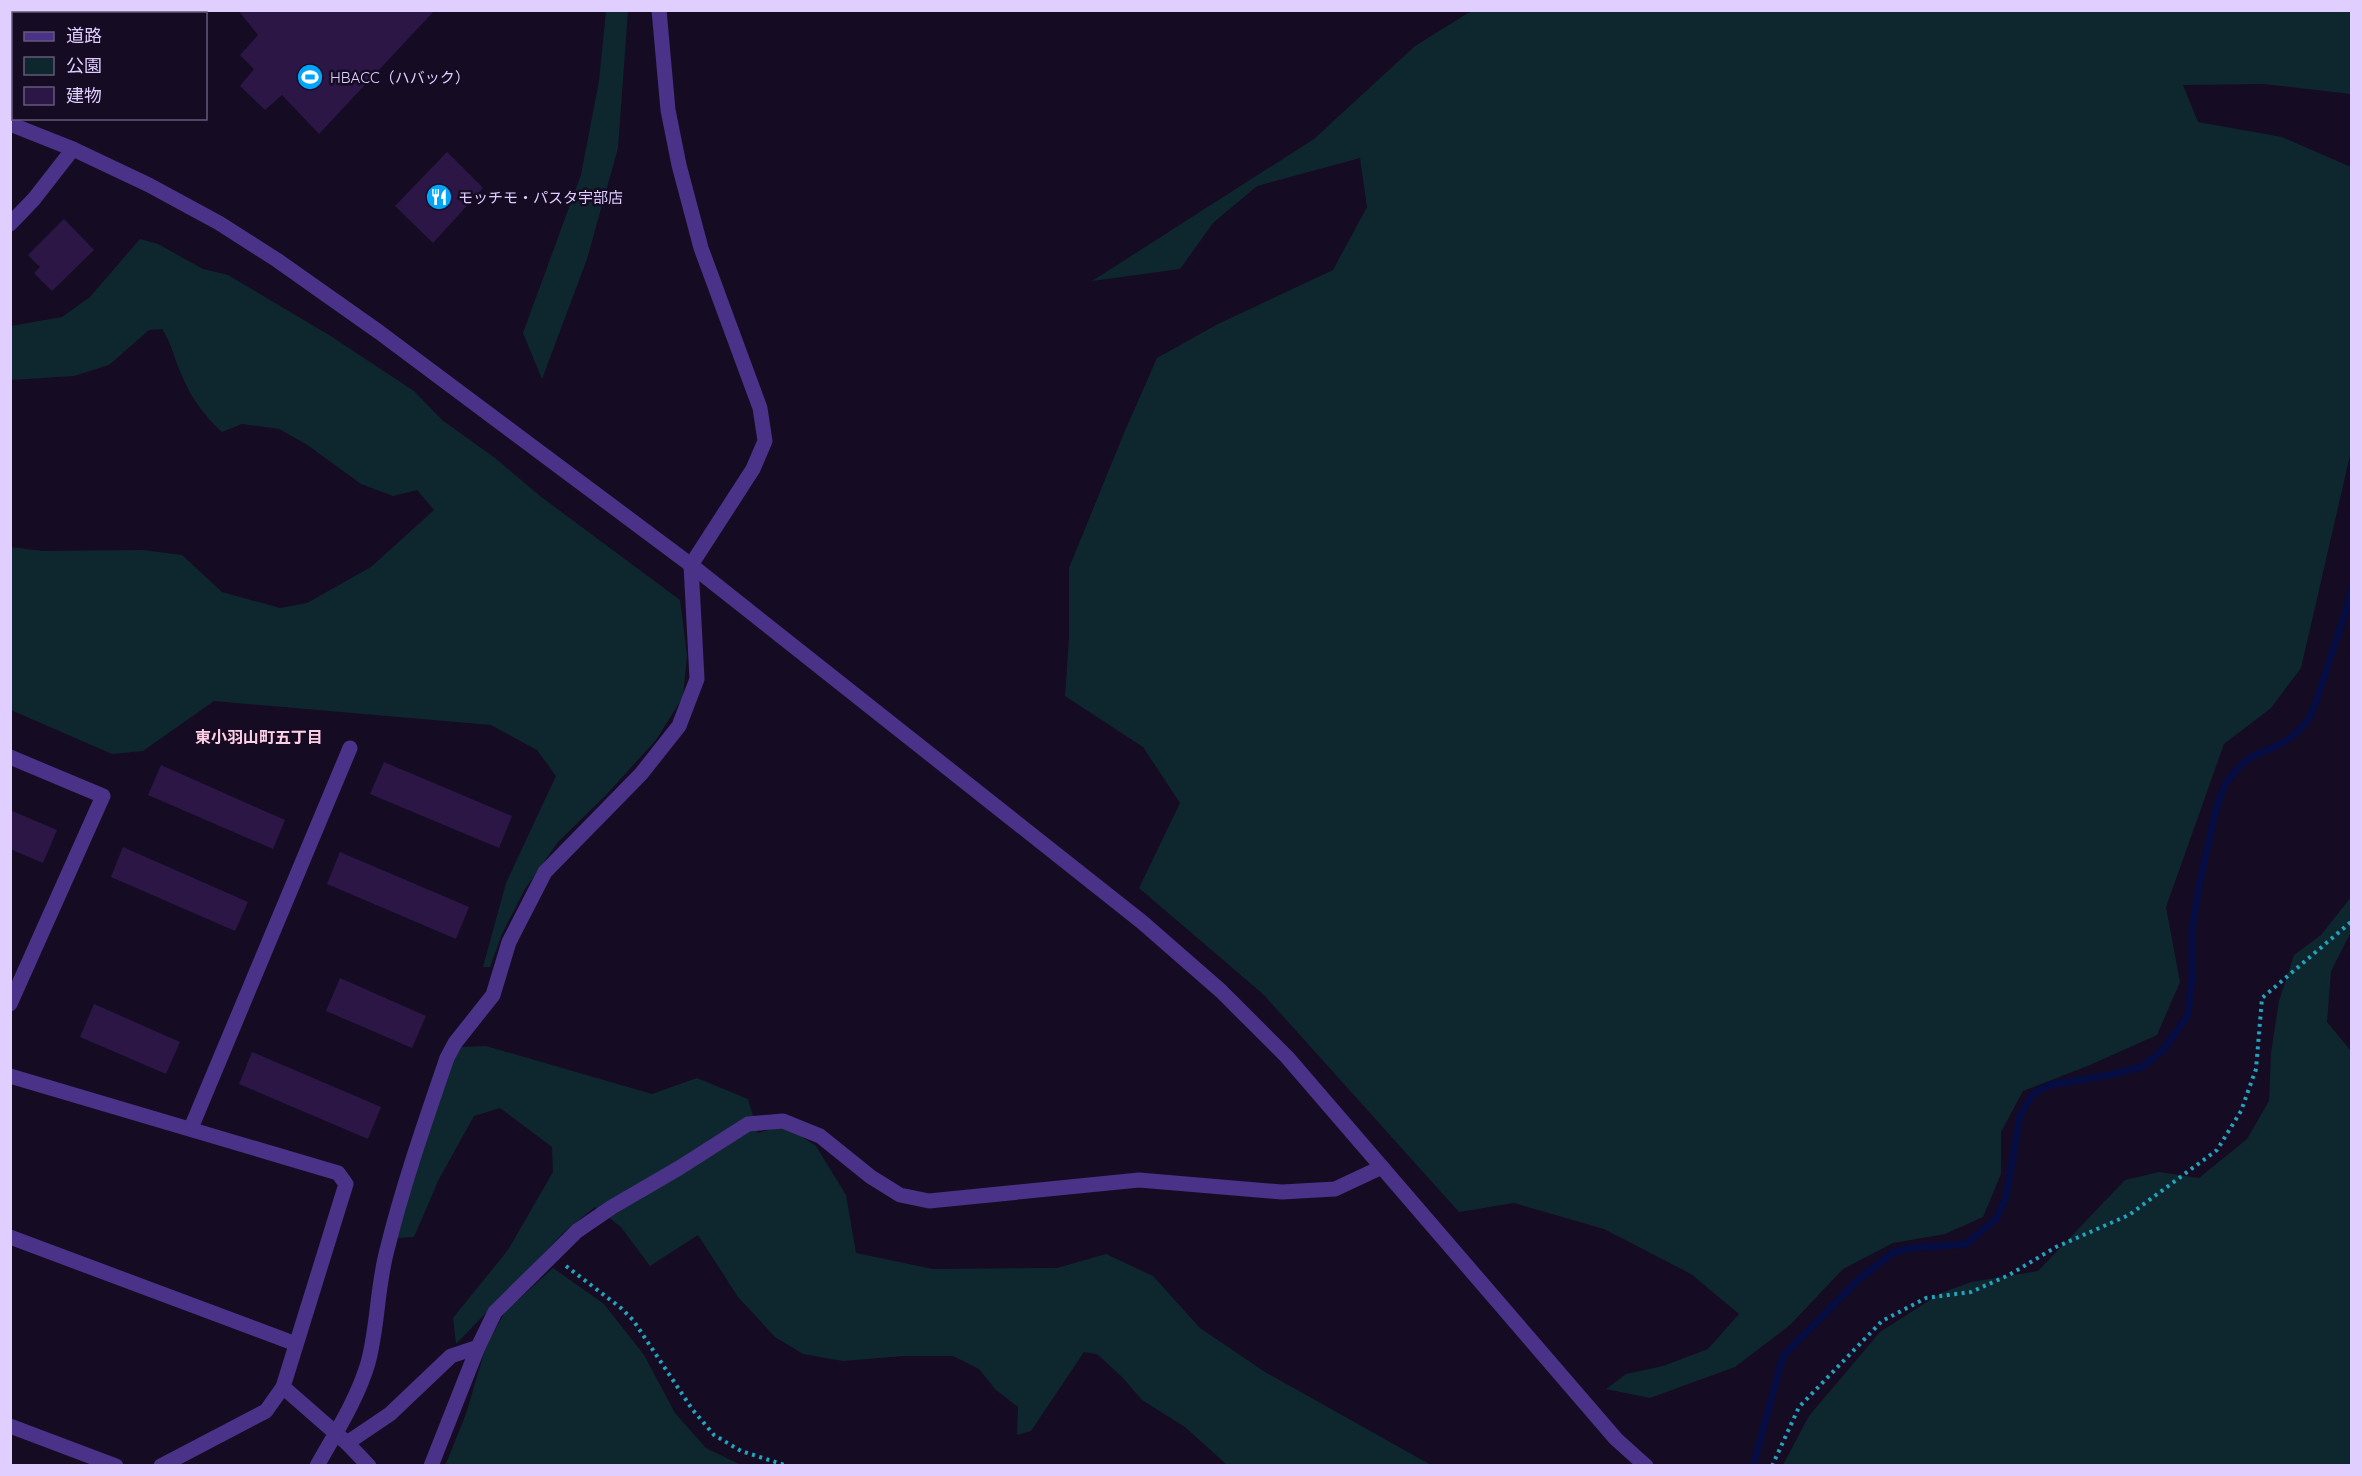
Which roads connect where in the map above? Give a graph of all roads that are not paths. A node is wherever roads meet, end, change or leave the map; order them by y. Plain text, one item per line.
1 (659, 10) edge
2 (10, 124) edge
3 (73, 149) junction
4 (10, 224) edge
5 (691, 565) junction
6 (350, 748) dead end
7 (10, 757) edge
8 (10, 1004) edge
9 (10, 1076) edge
10 (191, 1128) junction
11 (1382, 1167) junction
12 (10, 1237) edge
13 (296, 1344) junction
14 (478, 1347) junction
15 (283, 1387) junction
16 (10, 1426) edge
17 (341, 1438) junction
18 (116, 1466) edge
19 (161, 1466) edge
20 (317, 1466) edge
21 (369, 1466) edge
22 (431, 1466) edge
23 (1646, 1466) edge

1 - 5 street
2 - 3 street
3 - 4 street
3 - 5 street
5 - 11 street
5 - 17 street
6 - 10 street
7 - 8 street
9 - 10 street
10 - 13 street
11 - 14 street
11 - 23 street
12 - 13 street
13 - 15 street
14 - 17 street
14 - 22 street
15 - 17 street
15 - 19 street
16 - 18 street
17 - 20 street
17 - 21 street

